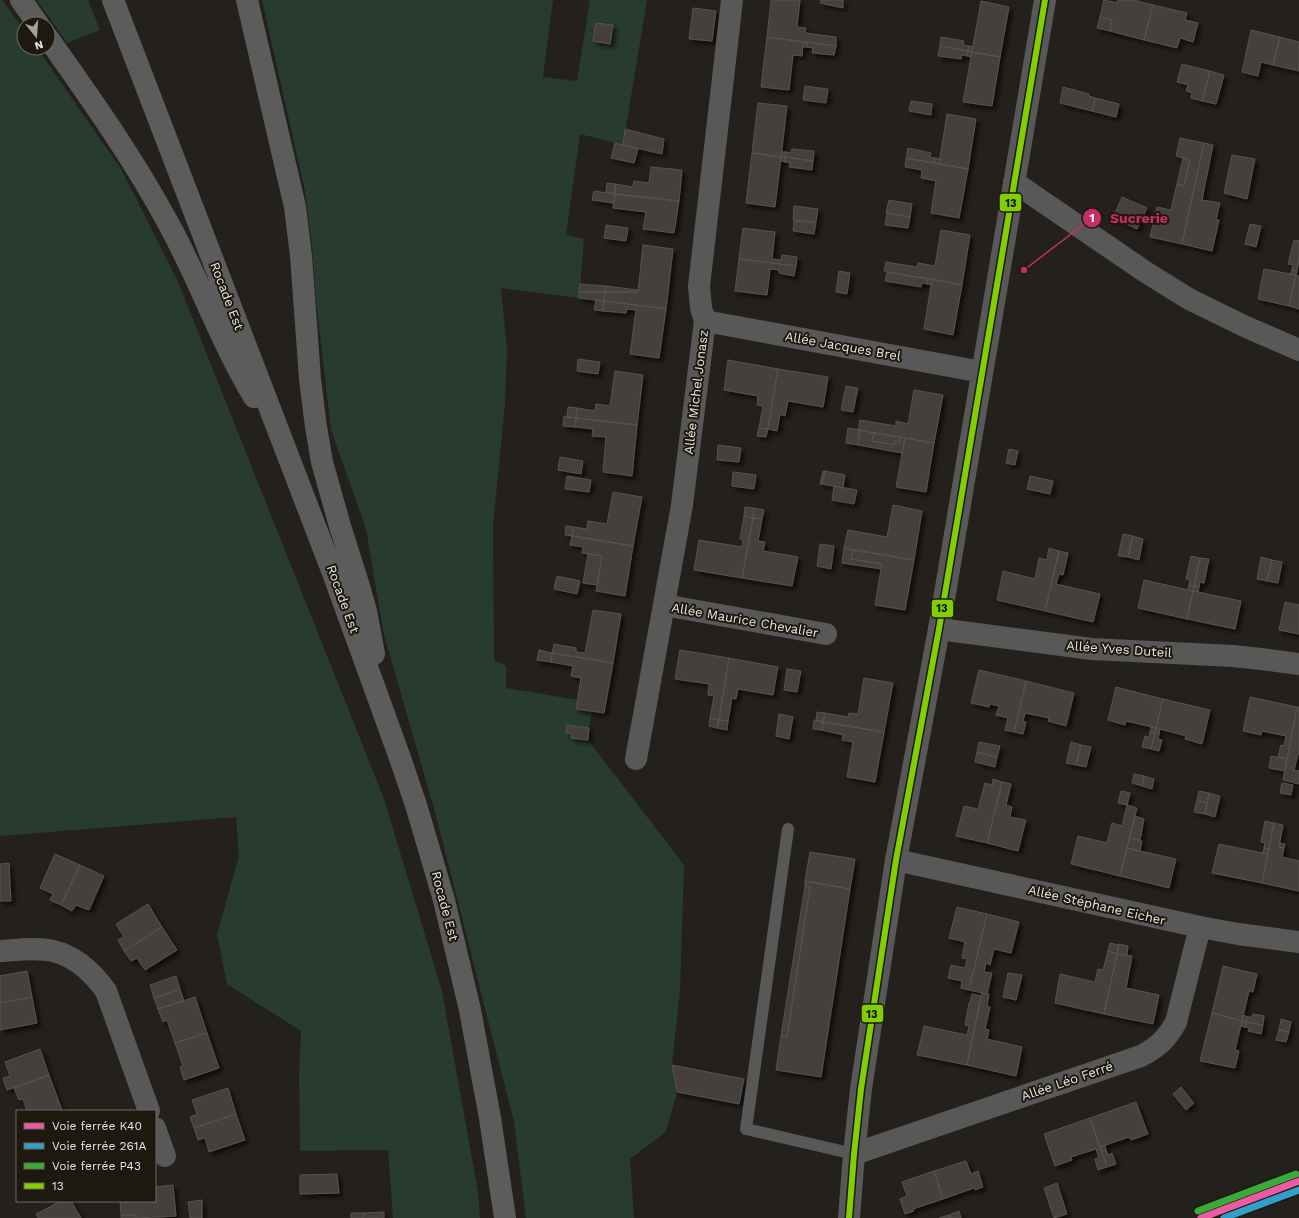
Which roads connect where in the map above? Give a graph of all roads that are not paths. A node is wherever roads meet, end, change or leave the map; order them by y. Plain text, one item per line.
1 (21, 0) edge
2 (113, 0) edge
3 (247, 0) edge
4 (732, 0) edge
5 (1045, 0) edge
6 (32, 16) edge
7 (56, 49) edge
8 (1014, 182) junction
9 (705, 321) junction
10 (1299, 350) edge
11 (982, 372) junction
12 (284, 445) junction
13 (664, 605) junction
14 (939, 629) junction
15 (826, 634) dead end
16 (1299, 664) edge
17 (379, 699) junction
18 (636, 759) dead end
19 (788, 828) dead end
20 (896, 860) junction
21 (1200, 927) junction
22 (1299, 942) edge
23 (0, 951) edge
24 (149, 1110) edge
25 (156, 1131) edge
26 (854, 1154) junction
27 (165, 1156) dead end
28 (505, 1218) edge
29 (849, 1218) edge

1 - 6 highway
2 - 12 highway, Rocade Est
3 - 17 highway
4 - 9 street, Allée Michel Jonasz
5 - 8 street
7 - 12 highway
8 - 10 street
8 - 11 street
9 - 11 street, Allée Jacques Brel
9 - 13 street, Allée Michel Jonasz
11 - 14 street
12 - 17 highway, Rocade Est
13 - 15 street, Allée Maurice Chevalier
13 - 18 street, Allée Michel Jonasz
14 - 16 street, Allée Yves Duteil
14 - 20 street
17 - 28 highway, Rocade Est
19 - 26 lane
20 - 21 street, Allée Stéphane Eicher
20 - 26 street
21 - 22 street, Allée Stéphane Eicher
21 - 26 street, Allée Léo Ferré
23 - 24 street
25 - 27 street
26 - 29 street

